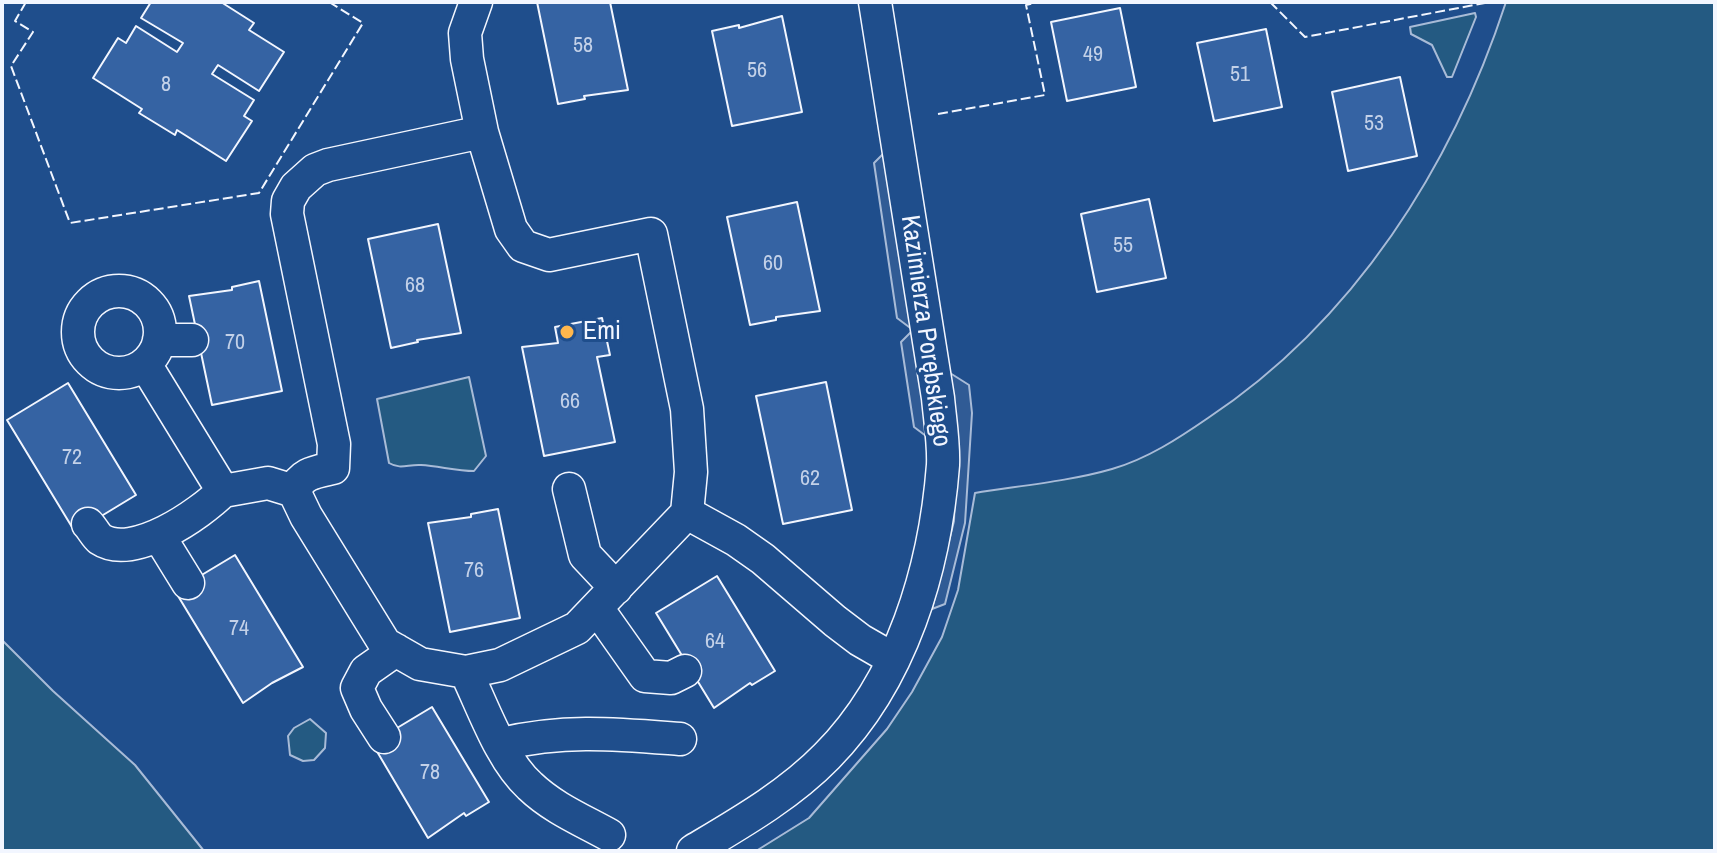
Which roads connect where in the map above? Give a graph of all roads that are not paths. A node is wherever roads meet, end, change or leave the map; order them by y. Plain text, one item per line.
1 (476, 2) edge
2 (875, 2) edge
3 (482, 132) junction
4 (192, 340) dead end
5 (569, 489) dead end
6 (223, 491) junction
7 (294, 491) junction
8 (687, 513) junction
9 (88, 524) dead end
10 (159, 536) junction
11 (188, 583) dead end
12 (606, 598) junction
13 (396, 650) junction
14 (893, 659) junction
15 (685, 671) dead end
16 (466, 672) junction
17 (384, 737) dead end
18 (680, 739) dead end
19 (501, 744) junction
20 (609, 835) dead end
21 (693, 851) edge

1 - 3 street
2 - 14 street, Kazimierza Porębskiego
3 - 7 street
3 - 8 street
4 - 6 street
5 - 12 street
6 - 7 street
6 - 10 street
7 - 13 street
8 - 12 street
8 - 14 street
9 - 10 street
10 - 11 street
12 - 15 street
12 - 16 street
13 - 16 street
13 - 17 street
14 - 21 street, Kazimierza Porębskiego
16 - 19 street
18 - 19 street
19 - 20 street

